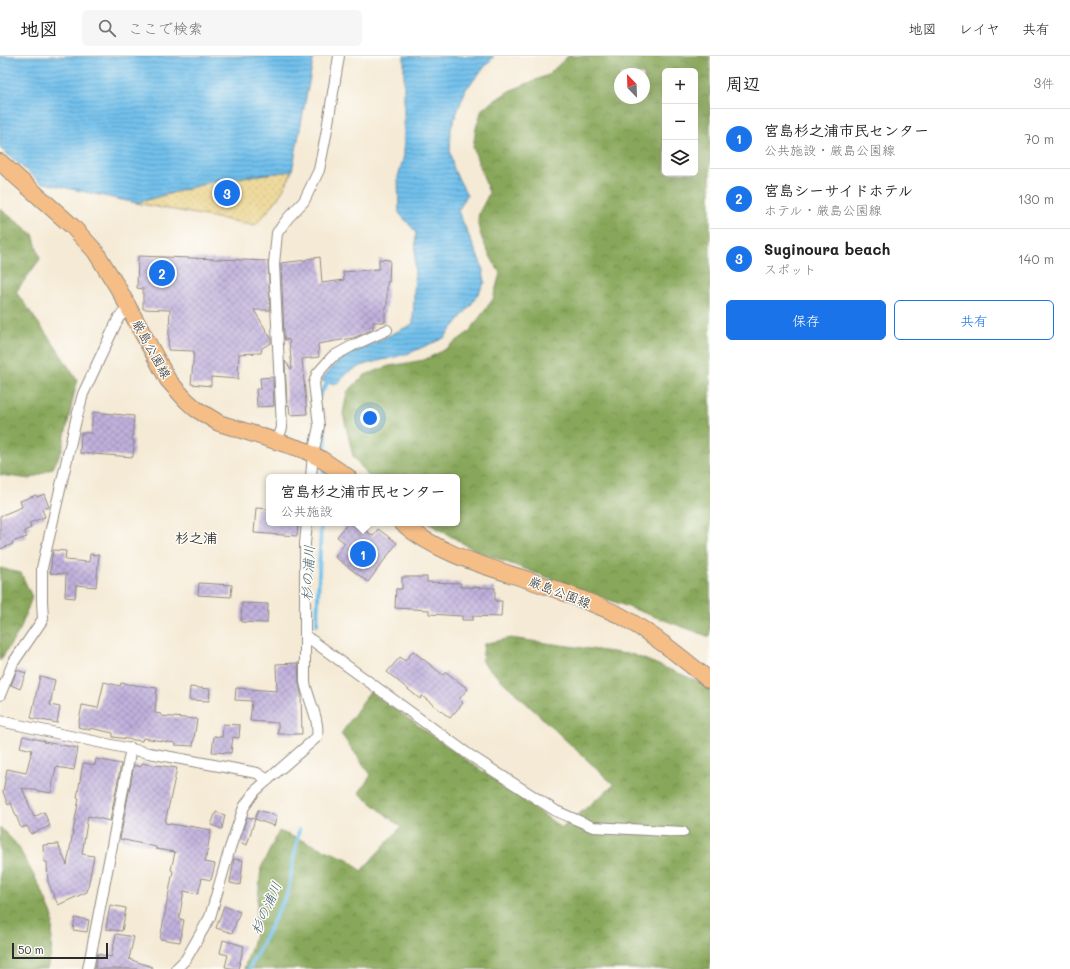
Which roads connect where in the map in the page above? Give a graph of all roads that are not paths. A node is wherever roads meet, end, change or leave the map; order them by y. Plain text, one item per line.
1 (339, 56) edge
2 (0, 162) edge
3 (129, 308) junction
4 (387, 330) dead end
5 (277, 441) junction
6 (317, 456) junction
7 (313, 474) edge
8 (344, 474) edge
9 (307, 526) edge
10 (406, 526) edge
11 (306, 636) junction
12 (709, 680) edge
13 (0, 695) edge
14 (0, 721) edge
15 (131, 748) junction
16 (268, 780) junction
17 (682, 832) dead end
18 (88, 969) edge
19 (176, 969) edge

1 - 5 street
2 - 3 main road, 厳島公園線
3 - 5 main road, 厳島公園線
3 - 13 street
4 - 6 street
5 - 6 main road, 厳島公園線
6 - 7 street
6 - 8 main road, 厳島公園線
9 - 11 street
10 - 12 main road, 厳島公園線
11 - 16 street
11 - 17 street
14 - 15 street
15 - 16 street
15 - 18 street
16 - 19 street

